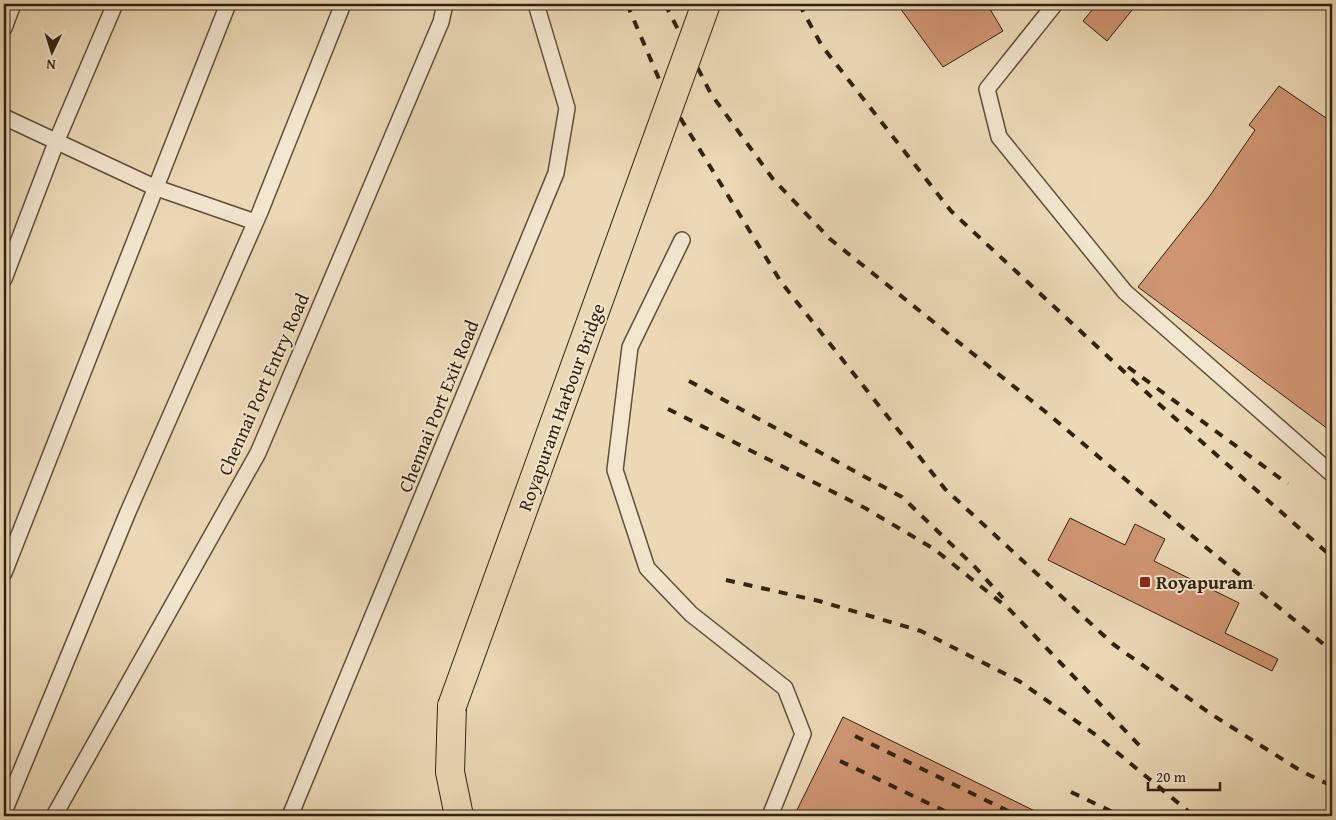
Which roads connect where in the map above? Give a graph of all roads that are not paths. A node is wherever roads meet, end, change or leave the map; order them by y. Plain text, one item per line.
1 (13, 4) edge
2 (115, 4) edge
3 (228, 4) edge
4 (343, 4) edge
5 (444, 4) edge
6 (536, 4) edge
7 (706, 4) edge
8 (1055, 4) edge
9 (4, 28) edge
10 (4, 117) edge
11 (57, 140) junction
12 (154, 187) junction
13 (255, 222) junction
14 (682, 240) dead end
15 (4, 279) edge
16 (1332, 474) edge
17 (4, 573) edge
18 (4, 812) edge
19 (54, 816) edge
20 (290, 816) edge
21 (459, 816) edge
22 (770, 816) edge

1 - 9 lane
2 - 11 lane
3 - 12 lane
4 - 13 lane
5 - 19 lane, Chennai Port Entry Road
6 - 20 lane, Chennai Port Exit Road
7 - 21 main road, Royapuram Harbour Bridge, bridge
8 - 16 lane
10 - 11 lane
11 - 12 lane
11 - 15 lane
12 - 13 lane
12 - 17 lane
13 - 18 lane
14 - 22 lane

